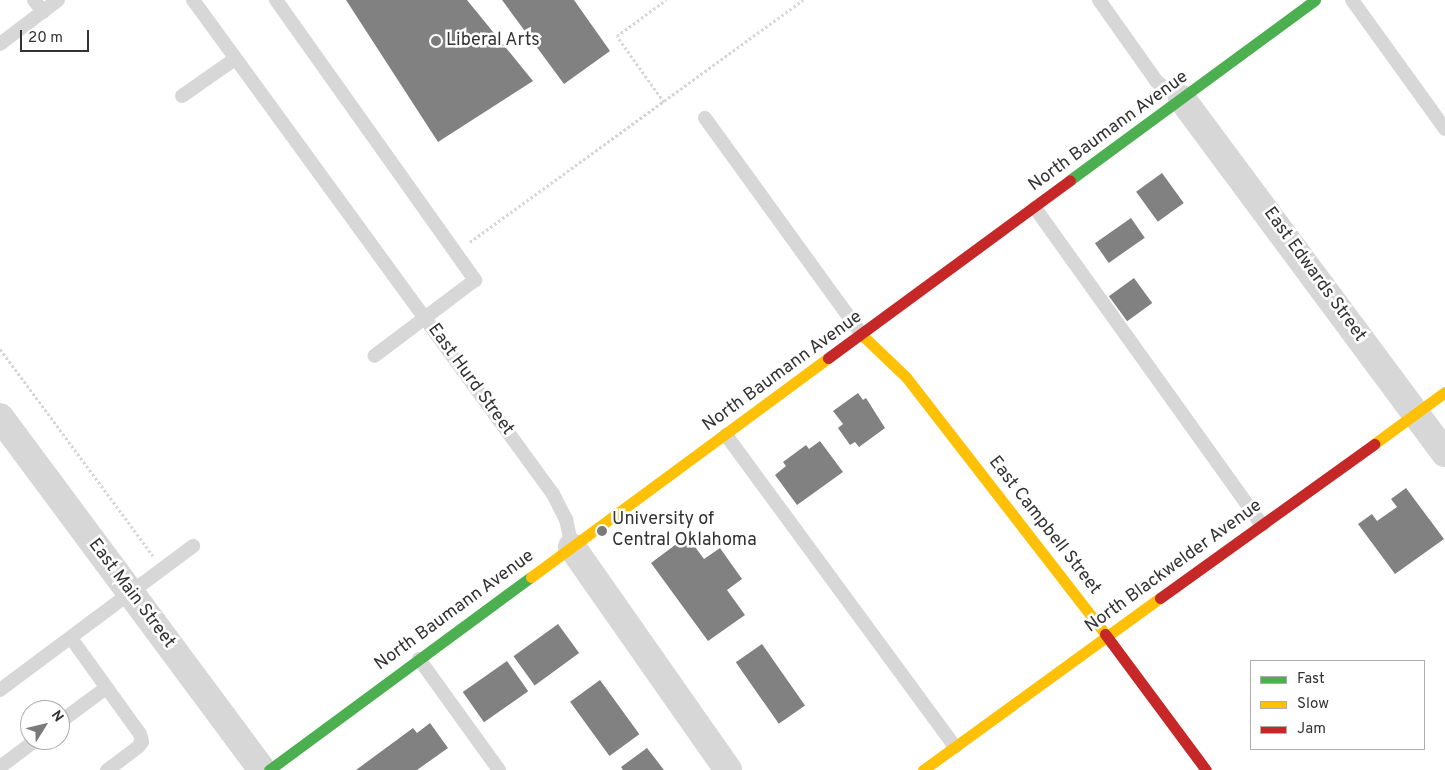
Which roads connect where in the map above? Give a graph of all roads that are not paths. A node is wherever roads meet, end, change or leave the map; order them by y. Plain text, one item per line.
1 (34, 0) edge
2 (58, 0) edge
3 (193, 0) edge
4 (276, 0) edge
5 (1099, 0) edge
6 (1315, 0) edge
7 (1352, 0) edge
8 (43, 12) junction
9 (0, 44) edge
10 (235, 59) junction
11 (182, 96) dead end
12 (1182, 99) junction
13 (705, 118) dead end
14 (1445, 129) edge
15 (1035, 208) junction
16 (424, 317) junction
17 (863, 336) junction
18 (374, 356) dead end
19 (1445, 392) edge
20 (1416, 413) junction
21 (0, 417) edge
22 (726, 435) junction
23 (1445, 453) edge
24 (1262, 525) junction
25 (193, 546) dead end
26 (572, 547) junction
27 (131, 594) junction
28 (1108, 637) junction
29 (71, 638) junction
30 (419, 660) junction
31 (106, 688) junction
32 (0, 690) edge
33 (70, 715) edge
34 (955, 747) junction
35 (23, 750) edge
36 (0, 767) edge
37 (107, 770) edge
38 (262, 770) edge
39 (269, 770) edge
40 (499, 770) edge
41 (728, 770) edge
42 (923, 770) edge
43 (1206, 770) edge

1 - 8 lane
2 - 8 lane
3 - 10 lane, East Hurd Street
4 - 16 lane
5 - 12 lane
6 - 12 street, North Baumann Avenue
7 - 14 lane
8 - 9 lane
10 - 11 lane
10 - 16 lane, East Hurd Street
12 - 15 street, North Baumann Avenue
12 - 20 street, East Edwards Street
13 - 17 lane
15 - 17 street, North Baumann Avenue
15 - 24 lane
16 - 18 lane
16 - 26 lane, East Hurd Street
17 - 22 street, North Baumann Avenue
17 - 28 street, East Campbell Street
19 - 20 street, North Blackwelder Avenue
20 - 23 street, East Edwards Street
20 - 24 street, North Blackwelder Avenue
21 - 27 street, East Main Street
22 - 26 street, North Baumann Avenue
22 - 34 lane
24 - 28 street, North Blackwelder Avenue
25 - 27 lane
26 - 30 street, North Baumann Avenue
26 - 41 street, East Hurd Street
27 - 29 lane
27 - 38 street, East Main Street
28 - 34 street, North Blackwelder Avenue
28 - 43 street, East Campbell Street
29 - 31 lane
29 - 32 lane
30 - 39 street, North Baumann Avenue
30 - 40 lane
31 - 33 lane
31 - 37 lane
34 - 42 street, North Blackwelder Avenue
35 - 36 lane

